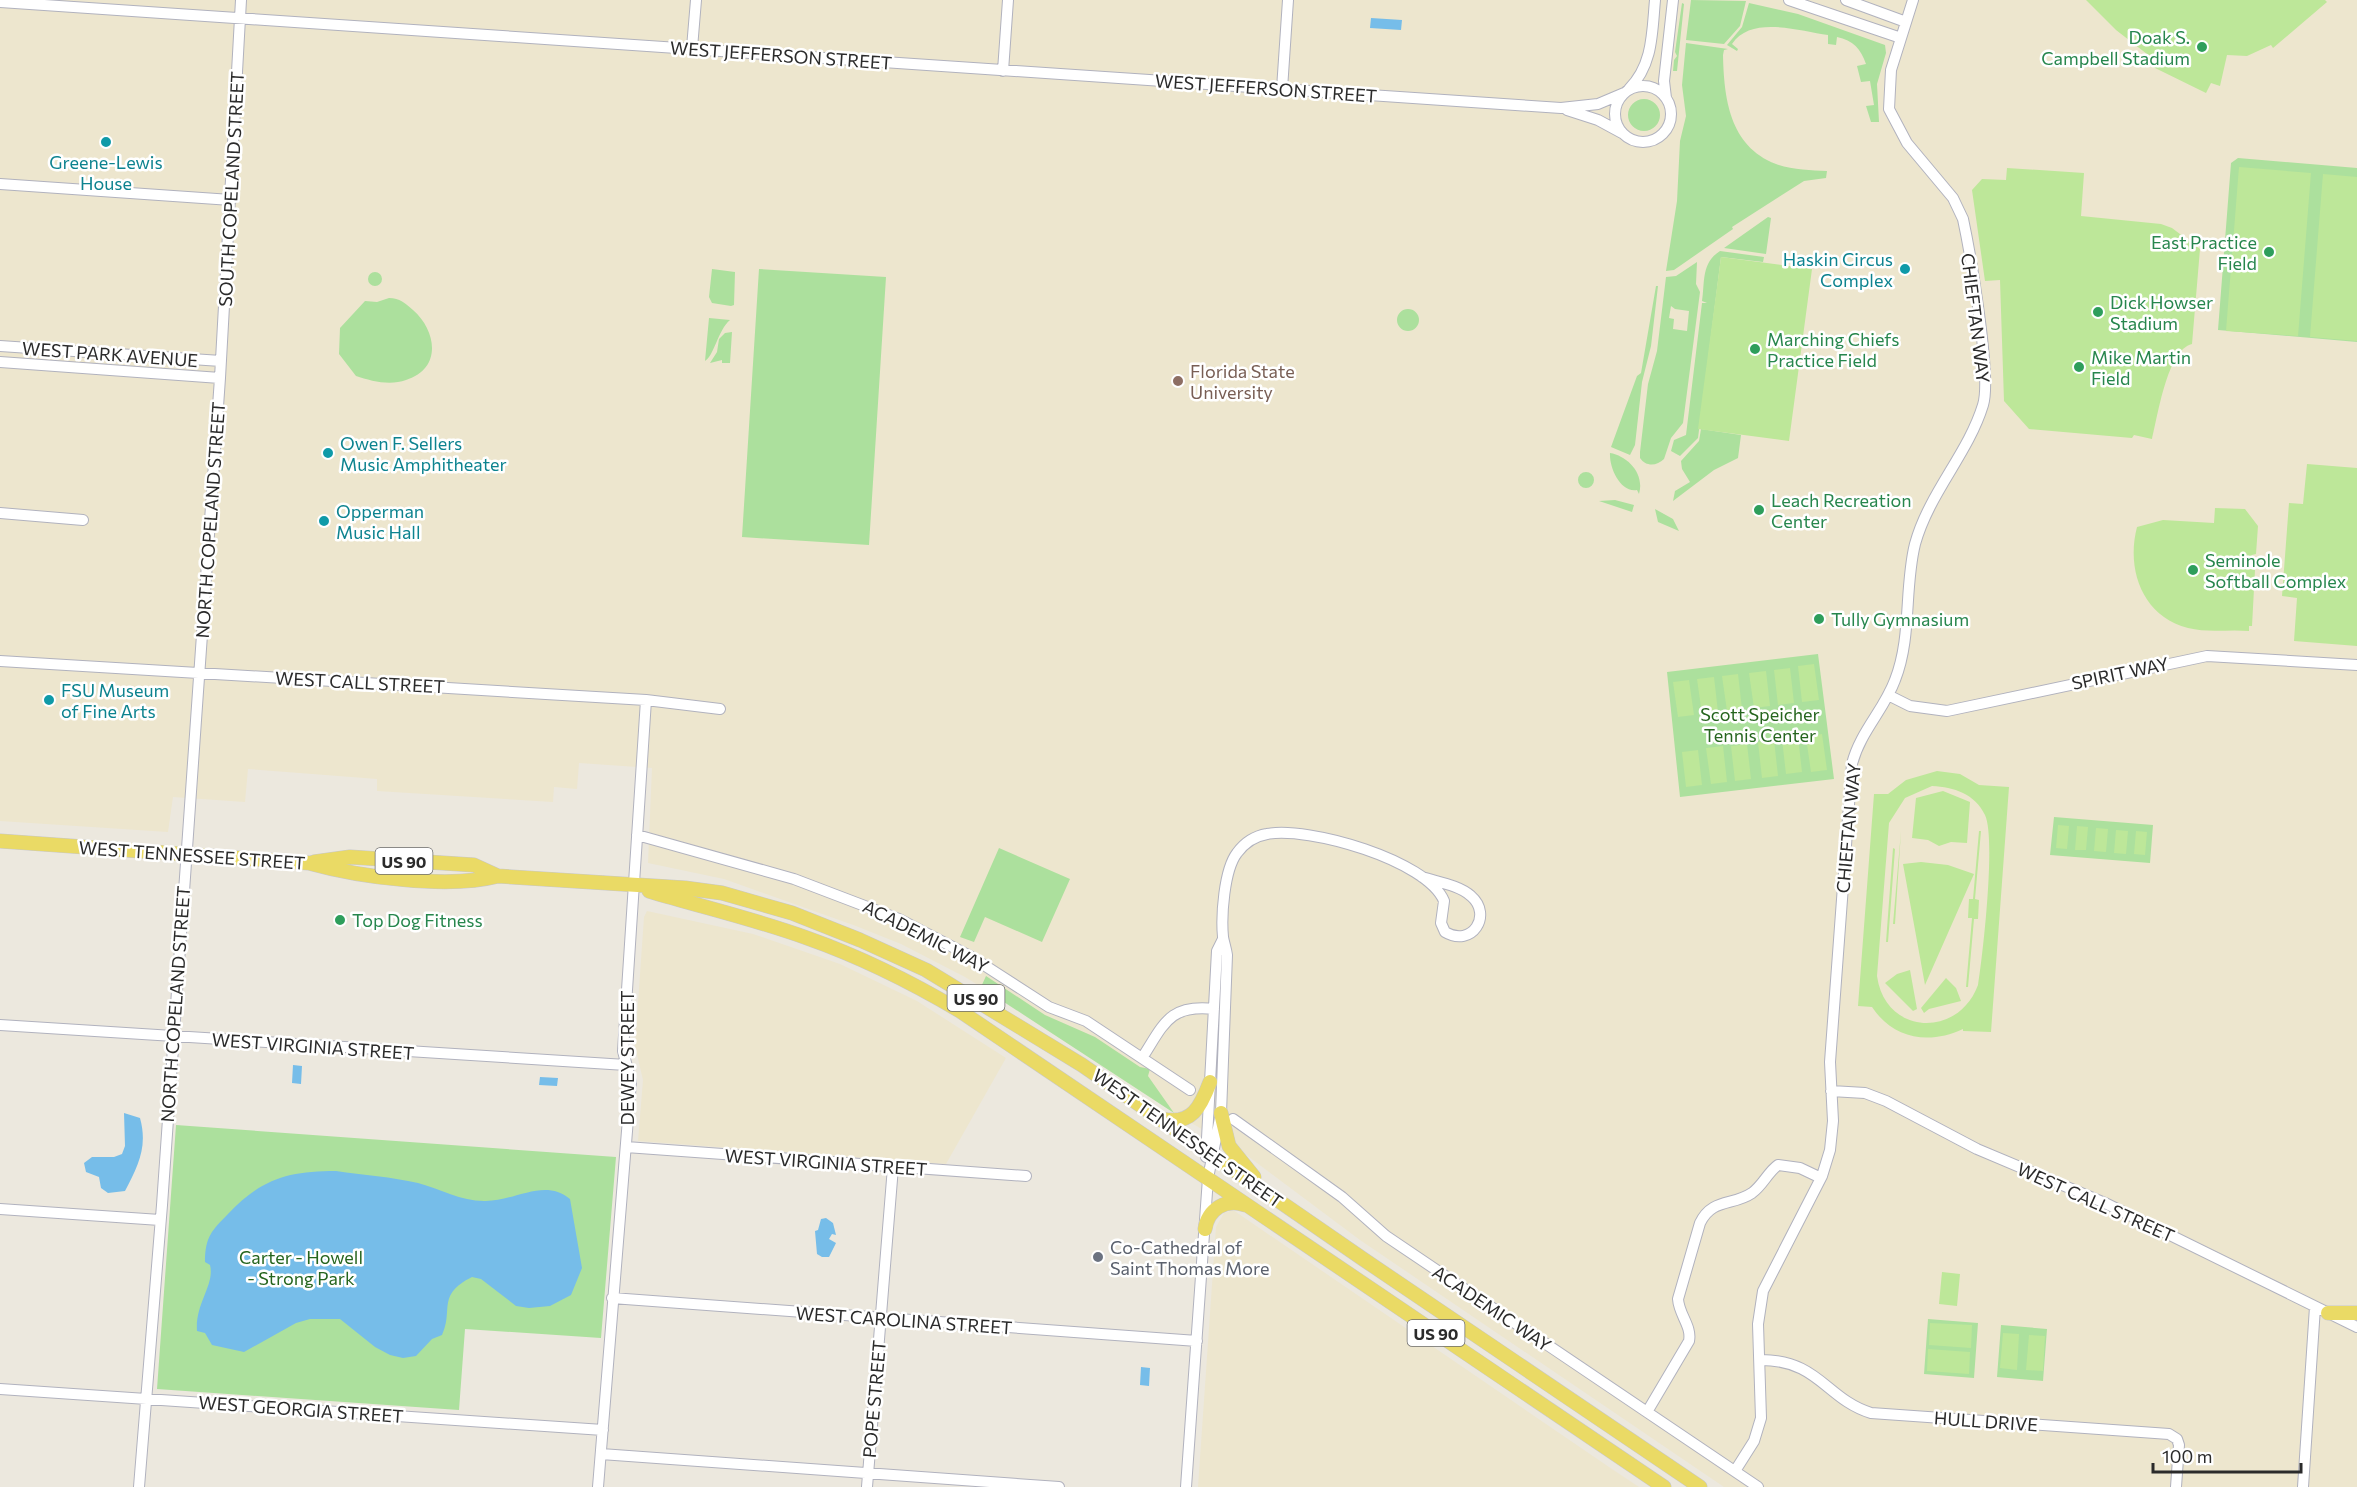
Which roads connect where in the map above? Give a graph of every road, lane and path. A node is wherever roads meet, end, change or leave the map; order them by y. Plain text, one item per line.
1 (241, 0) edge
2 (696, 0) edge
3 (1008, 0) edge
4 (1288, 0) edge
5 (1655, 0) edge
6 (1673, 0) edge
7 (1789, 0) edge
8 (1846, 0) edge
9 (1913, 0) edge
10 (0, 2) edge
11 (240, 18) junction
12 (1906, 22) junction
13 (1901, 38) junction
14 (693, 48) junction
15 (1003, 71) junction
16 (1282, 89) junction
17 (1626, 92) junction
18 (1666, 98) junction
19 (1561, 108) junction
20 (1624, 135) junction
21 (0, 184) edge
22 (231, 200) junction
23 (0, 346) edge
24 (162, 357) junction
25 (0, 362) edge
26 (221, 362) junction
27 (161, 374) junction
28 (220, 378) junction
29 (0, 513) edge
30 (83, 520) dead end
31 (0, 661) edge
32 (2357, 665) edge
33 (200, 673) junction
34 (1888, 695) junction
35 (646, 700) junction
36 (720, 710) dead end
37 (637, 835) junction
38 (0, 841) edge
39 (185, 854) junction
40 (1422, 877) junction
41 (633, 886) junction
42 (1223, 939) junction
43 (1214, 1009) junction
44 (0, 1025) edge
45 (173, 1037) junction
46 (1142, 1058) junction
47 (626, 1065) junction
48 (1210, 1082) junction
49 (1190, 1090) dead end
50 (1831, 1091) junction
51 (1227, 1116) junction
52 (1159, 1118) junction
53 (626, 1147) junction
54 (1209, 1153) junction
55 (893, 1167) junction
56 (1026, 1176) dead end
57 (1208, 1178) junction
58 (1821, 1178) junction
59 (1269, 1194) junction
60 (1251, 1207) junction
61 (0, 1209) edge
62 (160, 1220) junction
63 (1205, 1229) junction
64 (612, 1298) junction
65 (2321, 1310) junction
66 (2357, 1313) edge
67 (881, 1318) junction
68 (2357, 1327) edge
69 (1197, 1341) junction
70 (1761, 1360) junction
71 (0, 1389) edge
72 (146, 1399) junction
73 (1647, 1412) junction
74 (603, 1430) junction
75 (601, 1454) junction
76 (1735, 1471) junction
77 (868, 1473) junction
78 (139, 1487) edge
79 (598, 1487) edge
80 (867, 1487) edge
81 (1059, 1487) edge
82 (1186, 1487) edge
83 (1664, 1487) edge
84 (1700, 1487) edge
85 (1758, 1487) edge
86 (2176, 1487) edge
87 (2303, 1487) edge

1 - 11 street, SOUTH COPELAND STREET
2 - 14 street
3 - 15 street
4 - 16 street
5 - 17 street
6 - 18 street
7 - 13 street
8 - 12 street
9 - 12 street, CHIEFTAN WAY
10 - 11 street, WEST JEFFERSON STREET
11 - 14 street, WEST JEFFERSON STREET
11 - 22 street, SOUTH COPELAND STREET
12 - 13 street, CHIEFTAN WAY
13 - 34 street, CHIEFTAN WAY
14 - 15 street, WEST JEFFERSON STREET
15 - 16 street, WEST JEFFERSON STREET
16 - 19 street, WEST JEFFERSON STREET
17 - 18 street
17 - 19 street, WEST JEFFERSON STREET
17 - 20 street
18 - 20 street
19 - 20 street, WEST JEFFERSON STREET
21 - 22 street
22 - 26 street, SOUTH COPELAND STREET
23 - 24 street, WEST PARK AVENUE
24 - 26 street, WEST PARK AVENUE
24 - 27 street
25 - 27 street, WEST PARK AVENUE
26 - 28 street, SOUTH COPELAND STREET
27 - 28 street, WEST PARK AVENUE
28 - 33 street, NORTH COPELAND STREET
29 - 30 street
31 - 33 street, WEST CALL STREET
32 - 34 street, SPIRIT WAY
33 - 35 street, WEST CALL STREET
33 - 39 street, NORTH COPELAND STREET
34 - 50 street, CHIEFTAN WAY
35 - 36 street, WEST CALL STREET
35 - 37 street, DEWEY STREET
37 - 41 street, DEWEY STREET
37 - 46 street, ACADEMIC WAY
38 - 39 main road, WEST TENNESSEE STREET / US 90
39 - 41 main road, WEST TENNESSEE STREET / US 90
39 - 45 street, NORTH COPELAND STREET
40 - 40 street
40 - 42 street
41 - 47 street, DEWEY STREET
41 - 52 main road, WEST TENNESSEE STREET / US 90
41 - 57 main road, WEST TENNESSEE STREET / US 90
42 - 43 street
42 - 51 street
43 - 46 street
43 - 48 street
44 - 45 street, WEST VIRGINIA STREET
45 - 47 street, WEST VIRGINIA STREET
45 - 62 street, NORTH COPELAND STREET
46 - 49 street, ACADEMIC WAY
47 - 53 street, DEWEY STREET
48 - 52 main road
48 - 54 street
50 - 58 street, CHIEFTAN WAY
50 - 65 street, WEST CALL STREET
51 - 54 street
51 - 59 main road
51 - 73 street, ACADEMIC WAY
52 - 54 main road, WEST TENNESSEE STREET / US 90
53 - 55 street, WEST VIRGINIA STREET
53 - 64 street, DEWEY STREET
54 - 57 street
54 - 59 main road, WEST TENNESSEE STREET / US 90
55 - 56 street, WEST VIRGINIA STREET
55 - 67 street, POPE STREET
57 - 60 main road, WEST TENNESSEE STREET / US 90
57 - 63 street
58 - 70 street, CHIEFTAN WAY
58 - 73 street
59 - 84 main road, WEST TENNESSEE STREET / US 90
60 - 63 main road
60 - 83 main road, WEST TENNESSEE STREET / US 90
61 - 62 street
62 - 72 street, NORTH COPELAND STREET
63 - 69 street
64 - 67 street, WEST CAROLINA STREET
64 - 74 street, DEWEY STREET
65 - 66 main road
65 - 68 street, WEST CALL STREET
65 - 87 street
67 - 69 street, WEST CAROLINA STREET
67 - 77 street, POPE STREET
69 - 82 street
70 - 76 street, CHIEFTAN WAY
70 - 86 street, HULL DRIVE
71 - 72 street, WEST GEORGIA STREET
72 - 74 street, WEST GEORGIA STREET
72 - 78 street, NORTH COPELAND STREET
73 - 76 street, ACADEMIC WAY
74 - 75 street, DEWEY STREET
75 - 77 street
75 - 79 street, DEWEY STREET
76 - 85 street, ACADEMIC WAY
77 - 80 street, POPE STREET
77 - 81 street

